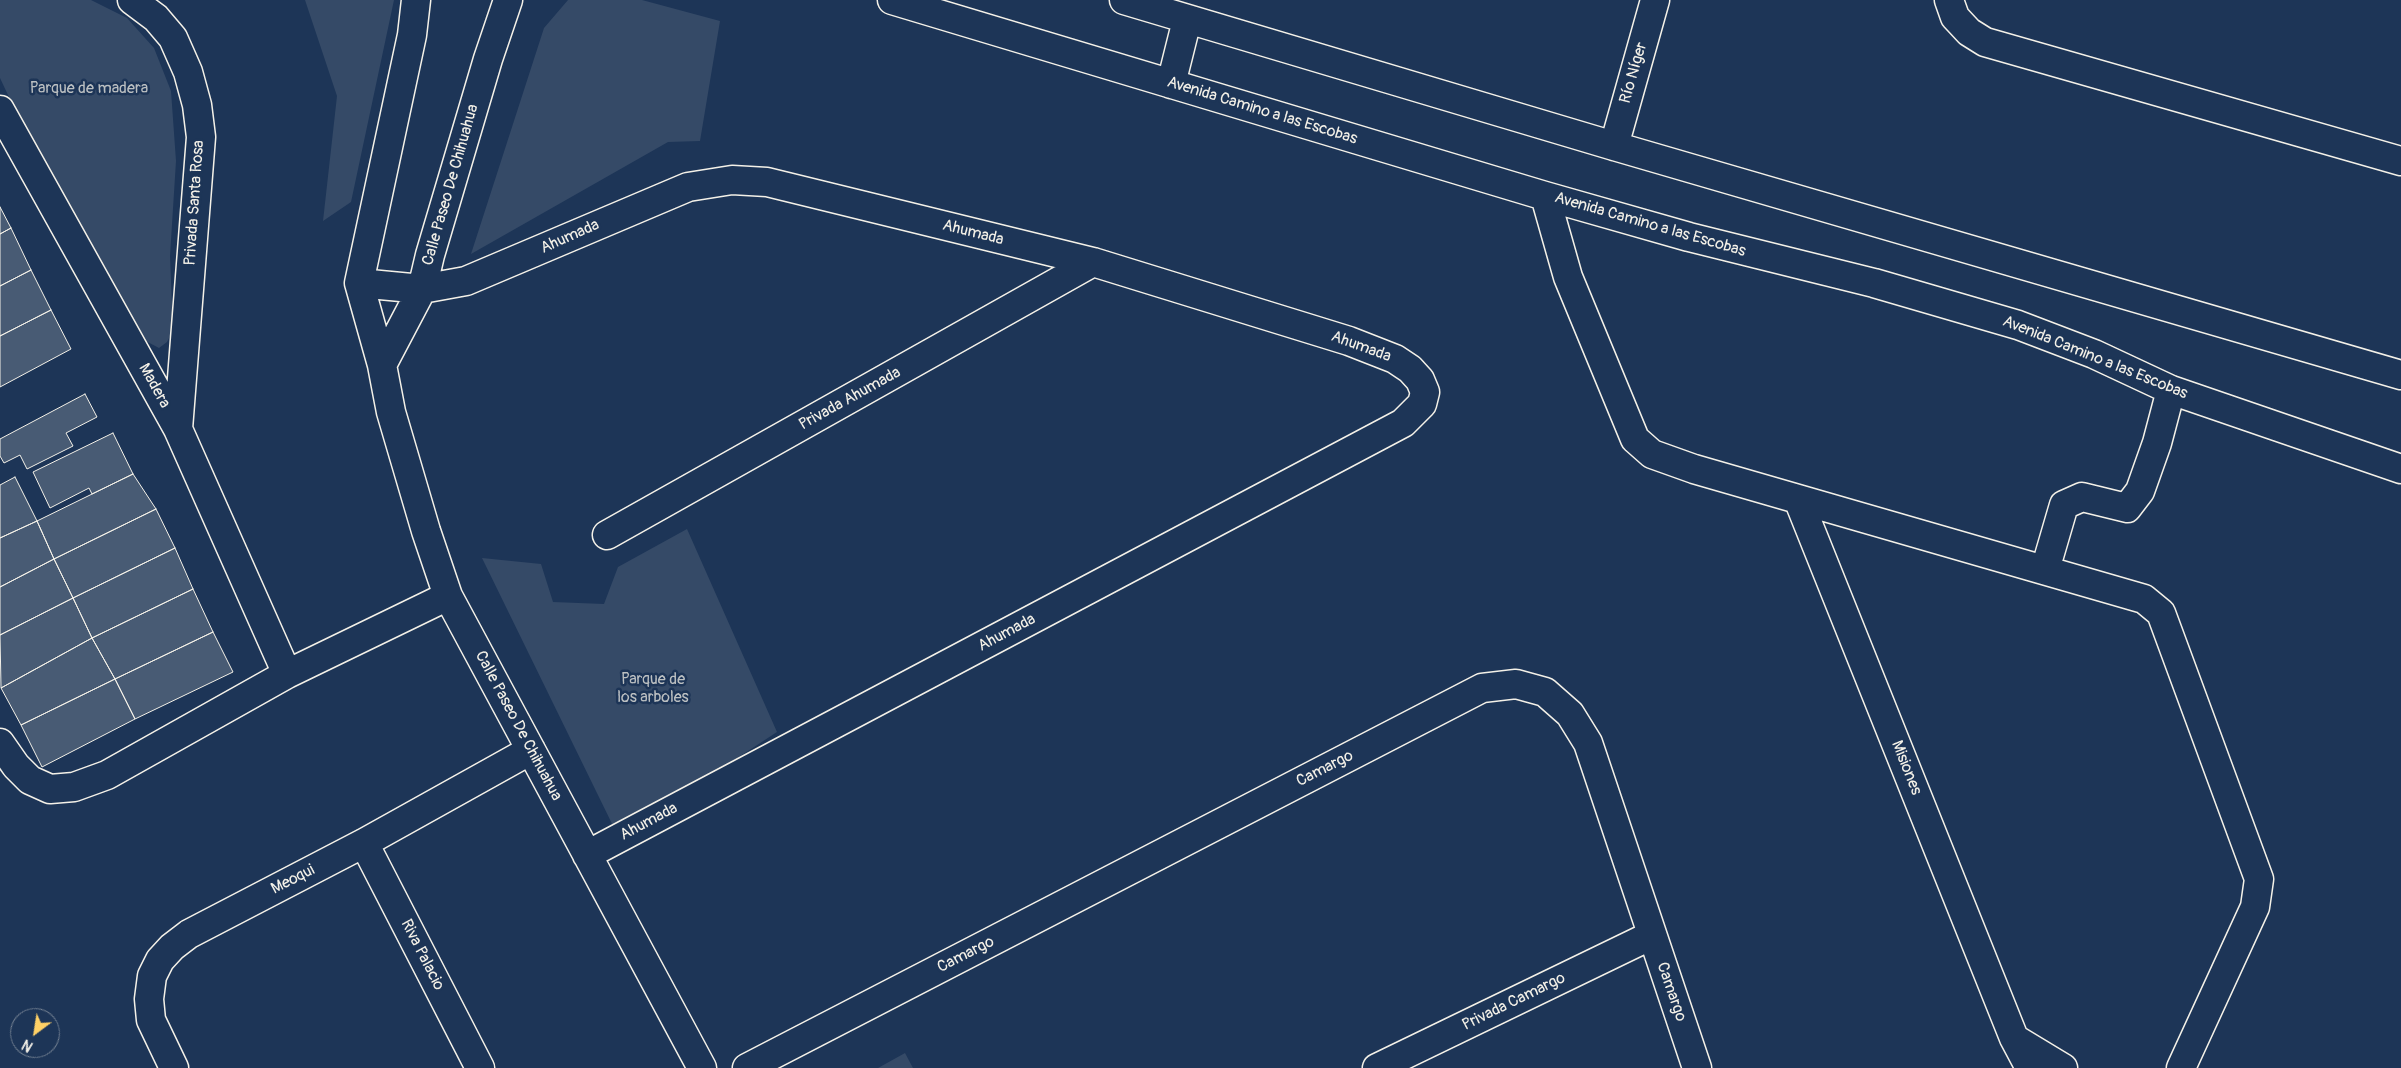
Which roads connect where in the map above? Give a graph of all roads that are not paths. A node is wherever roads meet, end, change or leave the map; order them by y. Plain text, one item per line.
1 (132, 0) edge
2 (416, 0) edge
3 (508, 0) edge
4 (892, 0) edge
5 (1124, 0) edge
6 (1655, 0) edge
7 (1949, 0) edge
8 (1187, 20) junction
9 (1171, 84) junction
10 (0, 110) edge
11 (1614, 146) junction
12 (2401, 161) edge
13 (1545, 196) junction
14 (1093, 262) junction
15 (359, 283) junction
16 (422, 289) junction
17 (382, 365) junction
18 (2401, 375) edge
19 (2171, 390) junction
20 (178, 429) junction
21 (2401, 469) edge
22 (1798, 499) junction
23 (608, 535) dead end
24 (2044, 570) junction
25 (448, 596) junction
26 (287, 674) junction
27 (0, 743) edge
28 (530, 750) junction
29 (364, 843) junction
30 (587, 855) junction
31 (1652, 935) junction
32 (2014, 1038) junction
33 (174, 1068) edge
34 (480, 1068) edge
35 (702, 1068) edge
36 (747, 1068) edge
37 (1377, 1068) edge
38 (1697, 1068) edge
39 (2030, 1068) edge
40 (2063, 1068) edge
41 (2181, 1068) edge

1 - 20 street, Privada Santa Rosa
2 - 15 street, Calle Paseo De Chihuahua
3 - 16 street, Calle Paseo De Chihuahua
4 - 9 street, Avenida Camino a las Escobas
5 - 8 street
6 - 11 street, Río Níger
7 - 12 street
8 - 9 street
8 - 11 street
9 - 13 street, Avenida Camino a las Escobas
10 - 20 street, Madera
11 - 18 street
13 - 19 street, Avenida Camino a las Escobas
13 - 22 street
14 - 16 street, Ahumada
14 - 23 street, Privada Ahumada
14 - 30 street, Ahumada
15 - 16 street, Ahumada
15 - 17 street, Calle Paseo De Chihuahua
16 - 17 street, Calle Paseo De Chihuahua
17 - 25 street, Calle Paseo De Chihuahua
19 - 21 street, Avenida Camino a las Escobas
19 - 24 street
20 - 26 street, Madera
22 - 24 street
22 - 32 street, Misiones
24 - 41 street
25 - 26 street
25 - 28 street, Calle Paseo De Chihuahua
26 - 27 street
28 - 29 street, Meoqui
28 - 30 street, Calle Paseo De Chihuahua
29 - 33 street, Meoqui
29 - 34 street, Riva Palacio
30 - 35 street, Calle Paseo De Chihuahua
31 - 36 street, Camargo
31 - 37 street, Privada Camargo
31 - 38 street, Camargo
32 - 39 street, Misiones
32 - 40 street

